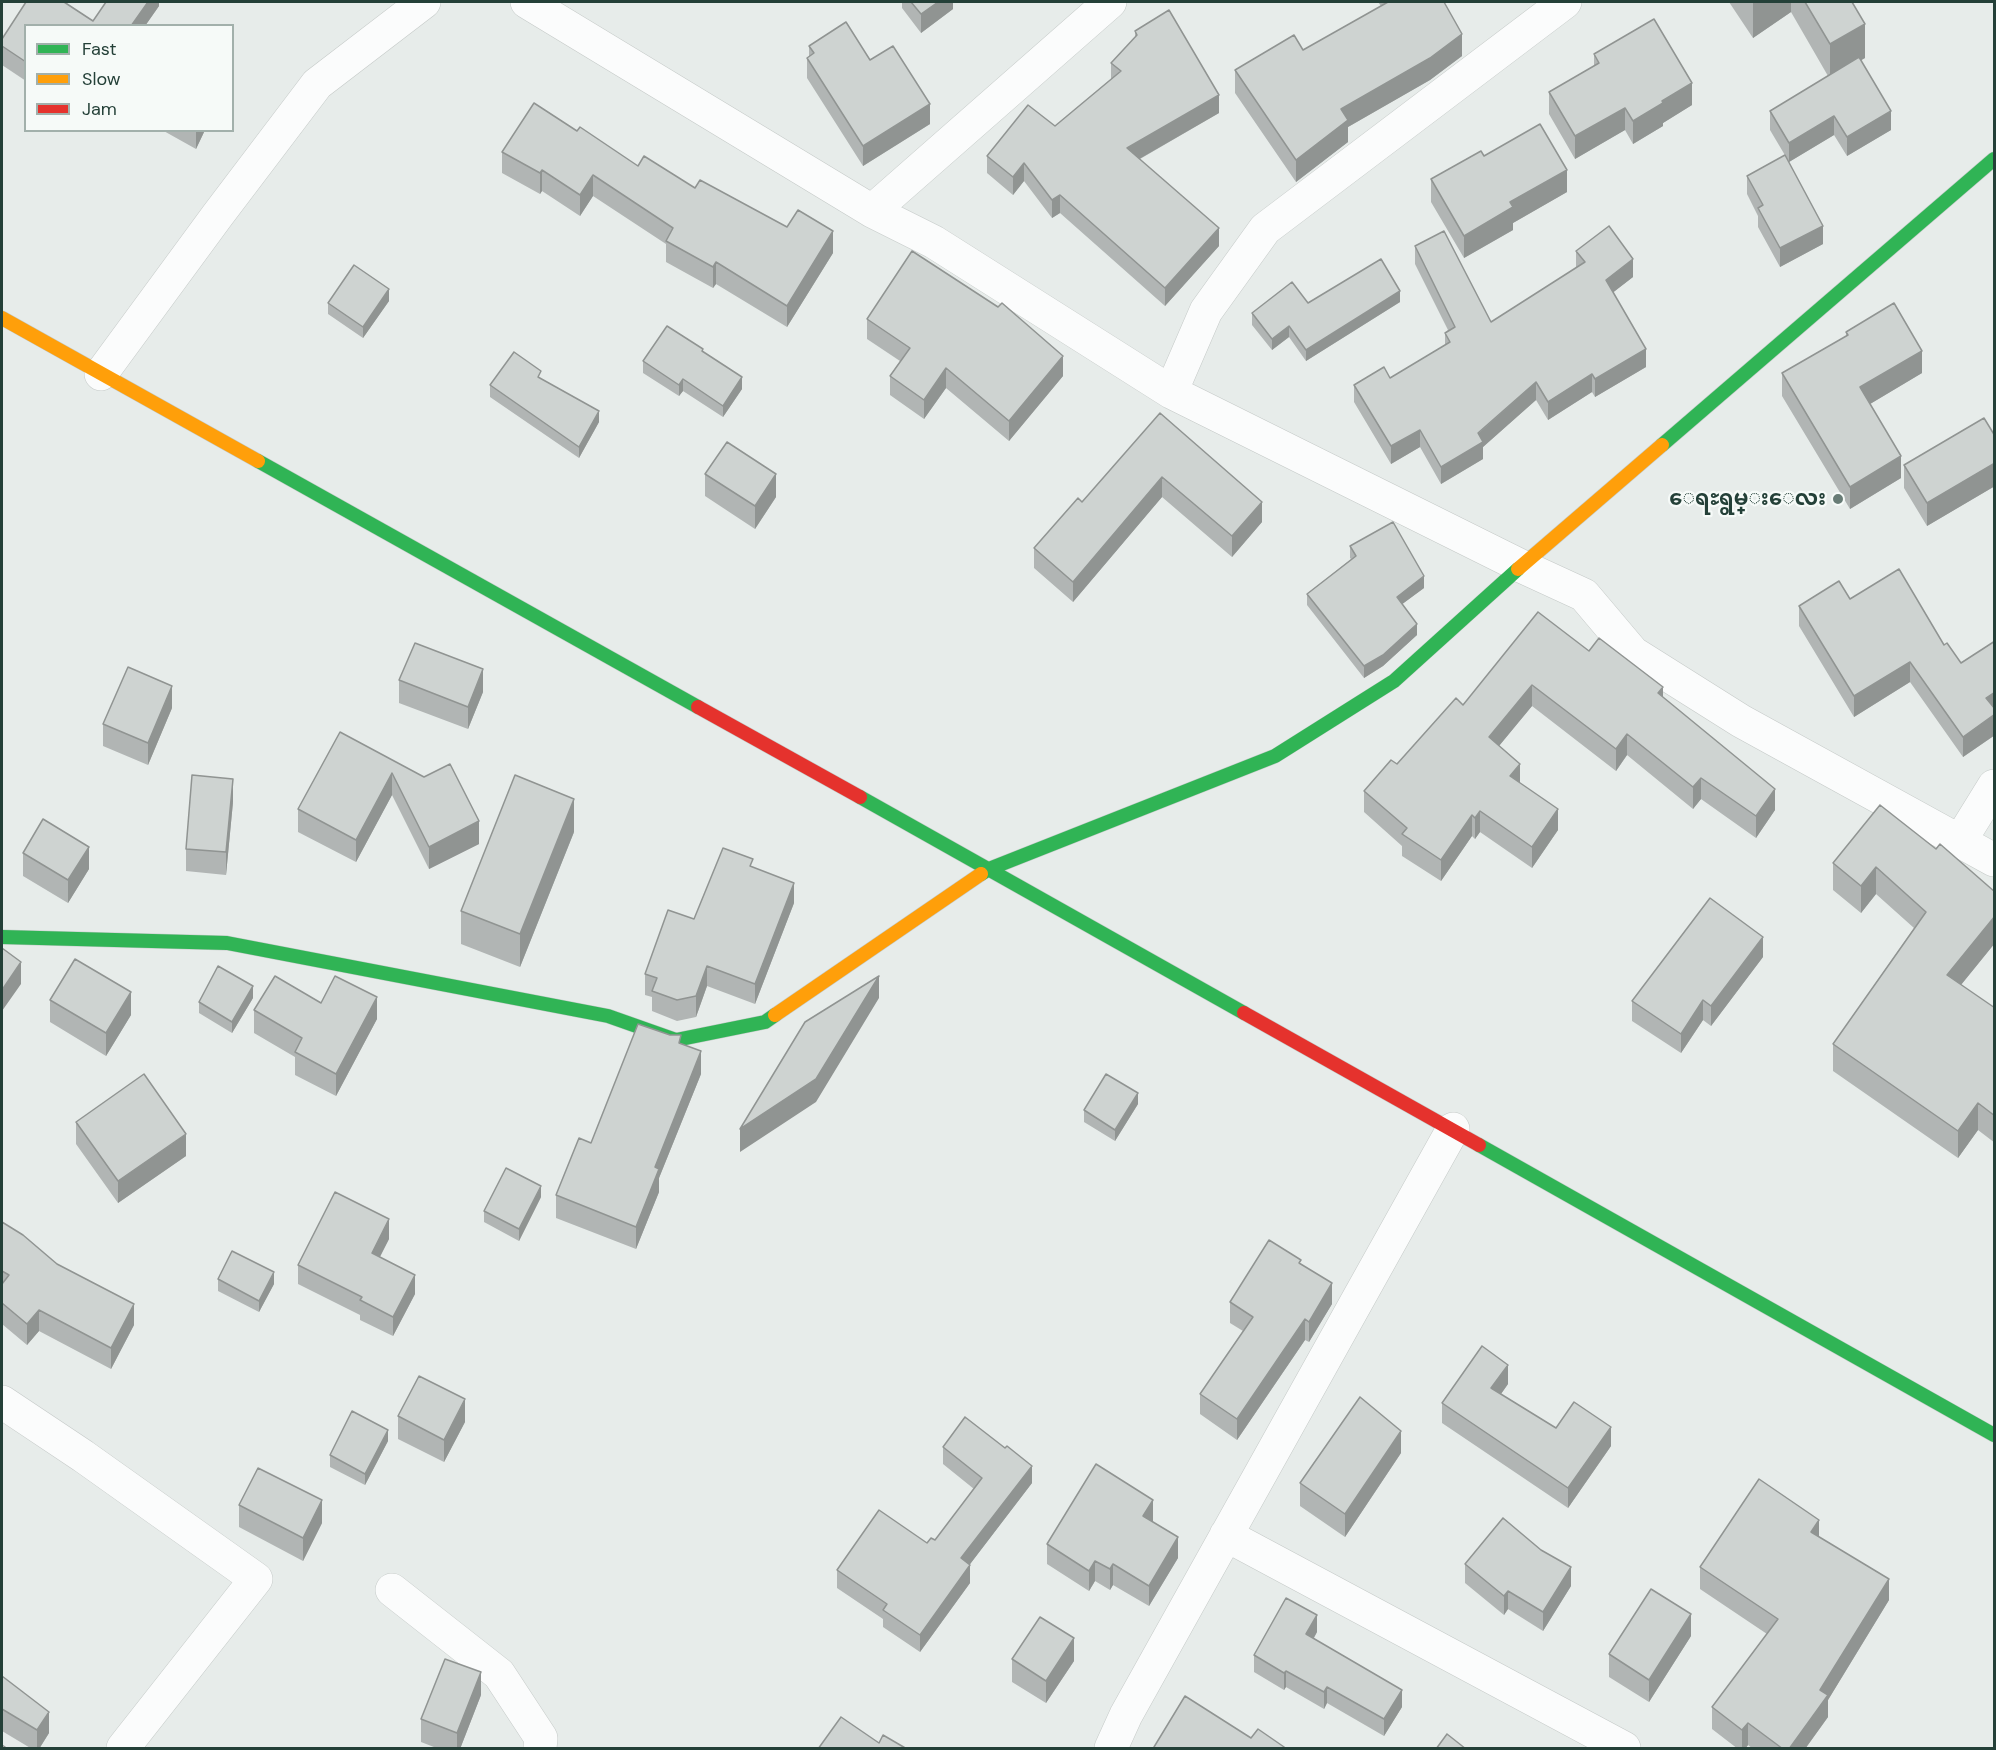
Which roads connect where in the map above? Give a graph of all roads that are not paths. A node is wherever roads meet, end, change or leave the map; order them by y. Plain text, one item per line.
1 (424, 2) edge
2 (527, 2) edge
3 (1110, 2) edge
4 (1565, 2) edge
5 (1995, 159) edge
6 (872, 211) junction
7 (2, 318) edge
8 (101, 374) junction
9 (1171, 392) junction
10 (1521, 566) junction
11 (1995, 786) edge
12 (1959, 841) junction
13 (1995, 860) edge
14 (989, 869) junction
15 (2, 937) edge
16 (1453, 1130) junction
17 (2, 1402) edge
18 (1995, 1435) edge
19 (1226, 1535) junction
20 (392, 1590) dead end
21 (123, 1749) edge
22 (540, 1749) edge
23 (1111, 1749) edge
24 (1624, 1749) edge

1 - 8 street
2 - 6 street
3 - 6 street
4 - 9 street
5 - 10 street
6 - 9 street
7 - 8 street
8 - 14 street
9 - 10 street
10 - 12 street
10 - 14 street
11 - 12 street
12 - 13 street
14 - 15 street
14 - 16 street
16 - 18 street
16 - 19 street
17 - 21 street
19 - 23 street
19 - 24 street
20 - 22 street

